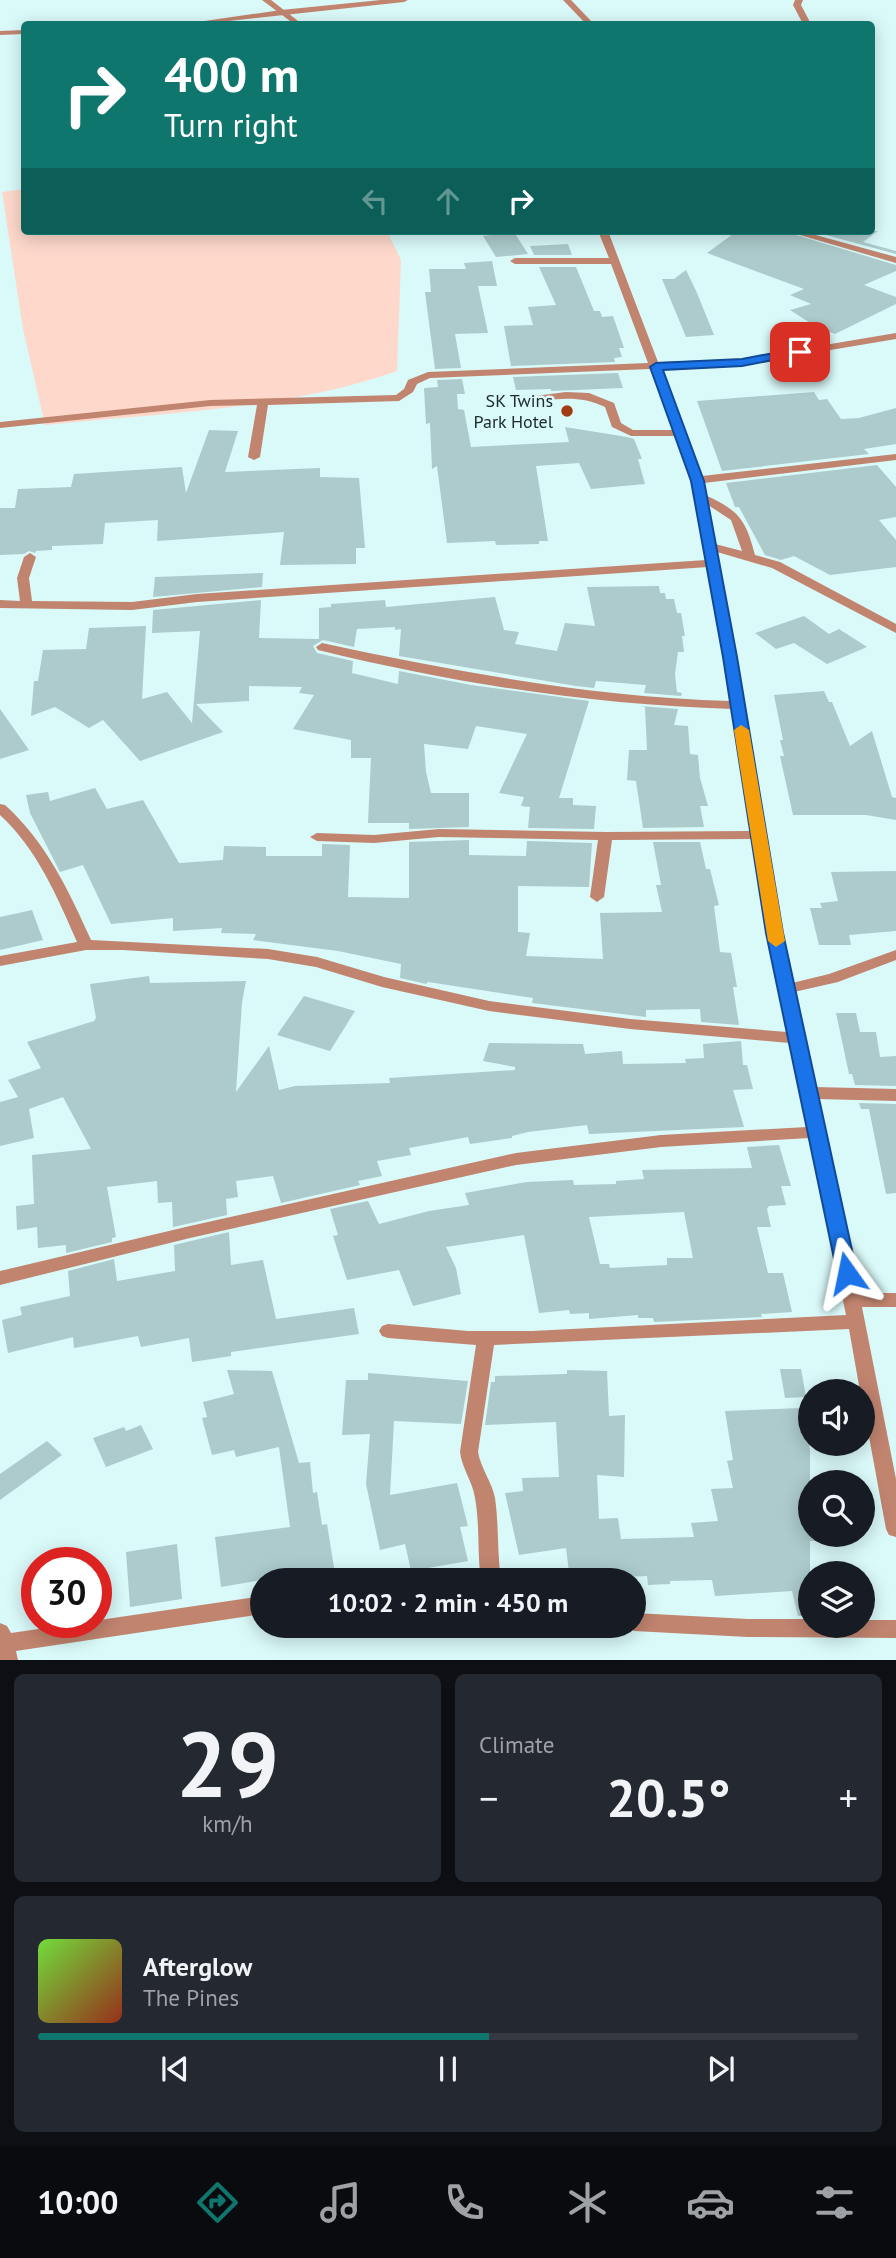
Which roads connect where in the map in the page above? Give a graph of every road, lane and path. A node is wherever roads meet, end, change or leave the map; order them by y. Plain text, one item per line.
1 (266, 0) edge
2 (404, 0) edge
3 (567, 0) edge
4 (799, 0) edge
5 (281, 12) junction
6 (211, 21) edge
7 (294, 21) edge
8 (587, 21) edge
9 (805, 21) edge
10 (21, 32) edge
11 (0, 33) edge
12 (604, 235) edge
13 (805, 235) edge
14 (896, 260) edge
15 (515, 261) dead end
16 (614, 261) junction
17 (896, 336) edge
18 (656, 367) junction
19 (264, 401) junction
20 (520, 401) dead end
21 (0, 425) edge
22 (680, 433) junction
23 (254, 457) dead end
24 (896, 457) edge
25 (698, 481) junction
26 (701, 498) junction
27 (710, 545) junction
28 (30, 556) dead end
29 (749, 556) junction
30 (714, 563) junction
31 (0, 604) edge
32 (26, 604) junction
33 (893, 626) edge
34 (322, 647) dead end
35 (736, 705) junction
36 (0, 808) edge
37 (759, 835) junction
38 (606, 836) junction
39 (317, 837) dead end
40 (597, 897) dead end
41 (86, 945) junction
42 (896, 956) edge
43 (0, 961) edge
44 (787, 989) junction
45 (798, 1038) junction
46 (808, 1093) junction
47 (896, 1095) edge
48 (817, 1132) junction
49 (0, 1278) edge
50 (852, 1300) junction
51 (896, 1300) edge
52 (856, 1322) junction
53 (388, 1331) dead end
54 (486, 1338) junction
55 (896, 1529) edge
56 (489, 1568) edge
57 (250, 1607) edge
58 (646, 1623) edge
59 (896, 1629) edge
60 (3, 1645) edge

1 - 5 street
2 - 5 street
3 - 8 street
4 - 9 street
5 - 6 street
5 - 7 street
10 - 11 street
12 - 16 street
13 - 14 street
15 - 16 street
16 - 18 street
17 - 18 street
18 - 19 street
18 - 22 street
19 - 21 street
19 - 23 street
20 - 22 street
22 - 25 street
24 - 25 street
25 - 26 street
26 - 27 street
26 - 29 street
27 - 29 street
27 - 30 street
28 - 32 street
29 - 33 street
30 - 32 street
30 - 35 street
31 - 32 street
34 - 35 street
35 - 37 street
36 - 41 street
37 - 38 street
37 - 44 street
38 - 39 street
38 - 40 street
41 - 43 street
41 - 45 street
42 - 44 street
44 - 45 street
45 - 46 street
46 - 47 street
46 - 48 street
48 - 49 street
48 - 50 street
50 - 51 street
50 - 52 street
52 - 54 street
52 - 55 street
53 - 54 street
54 - 56 street
57 - 60 street
58 - 59 street

